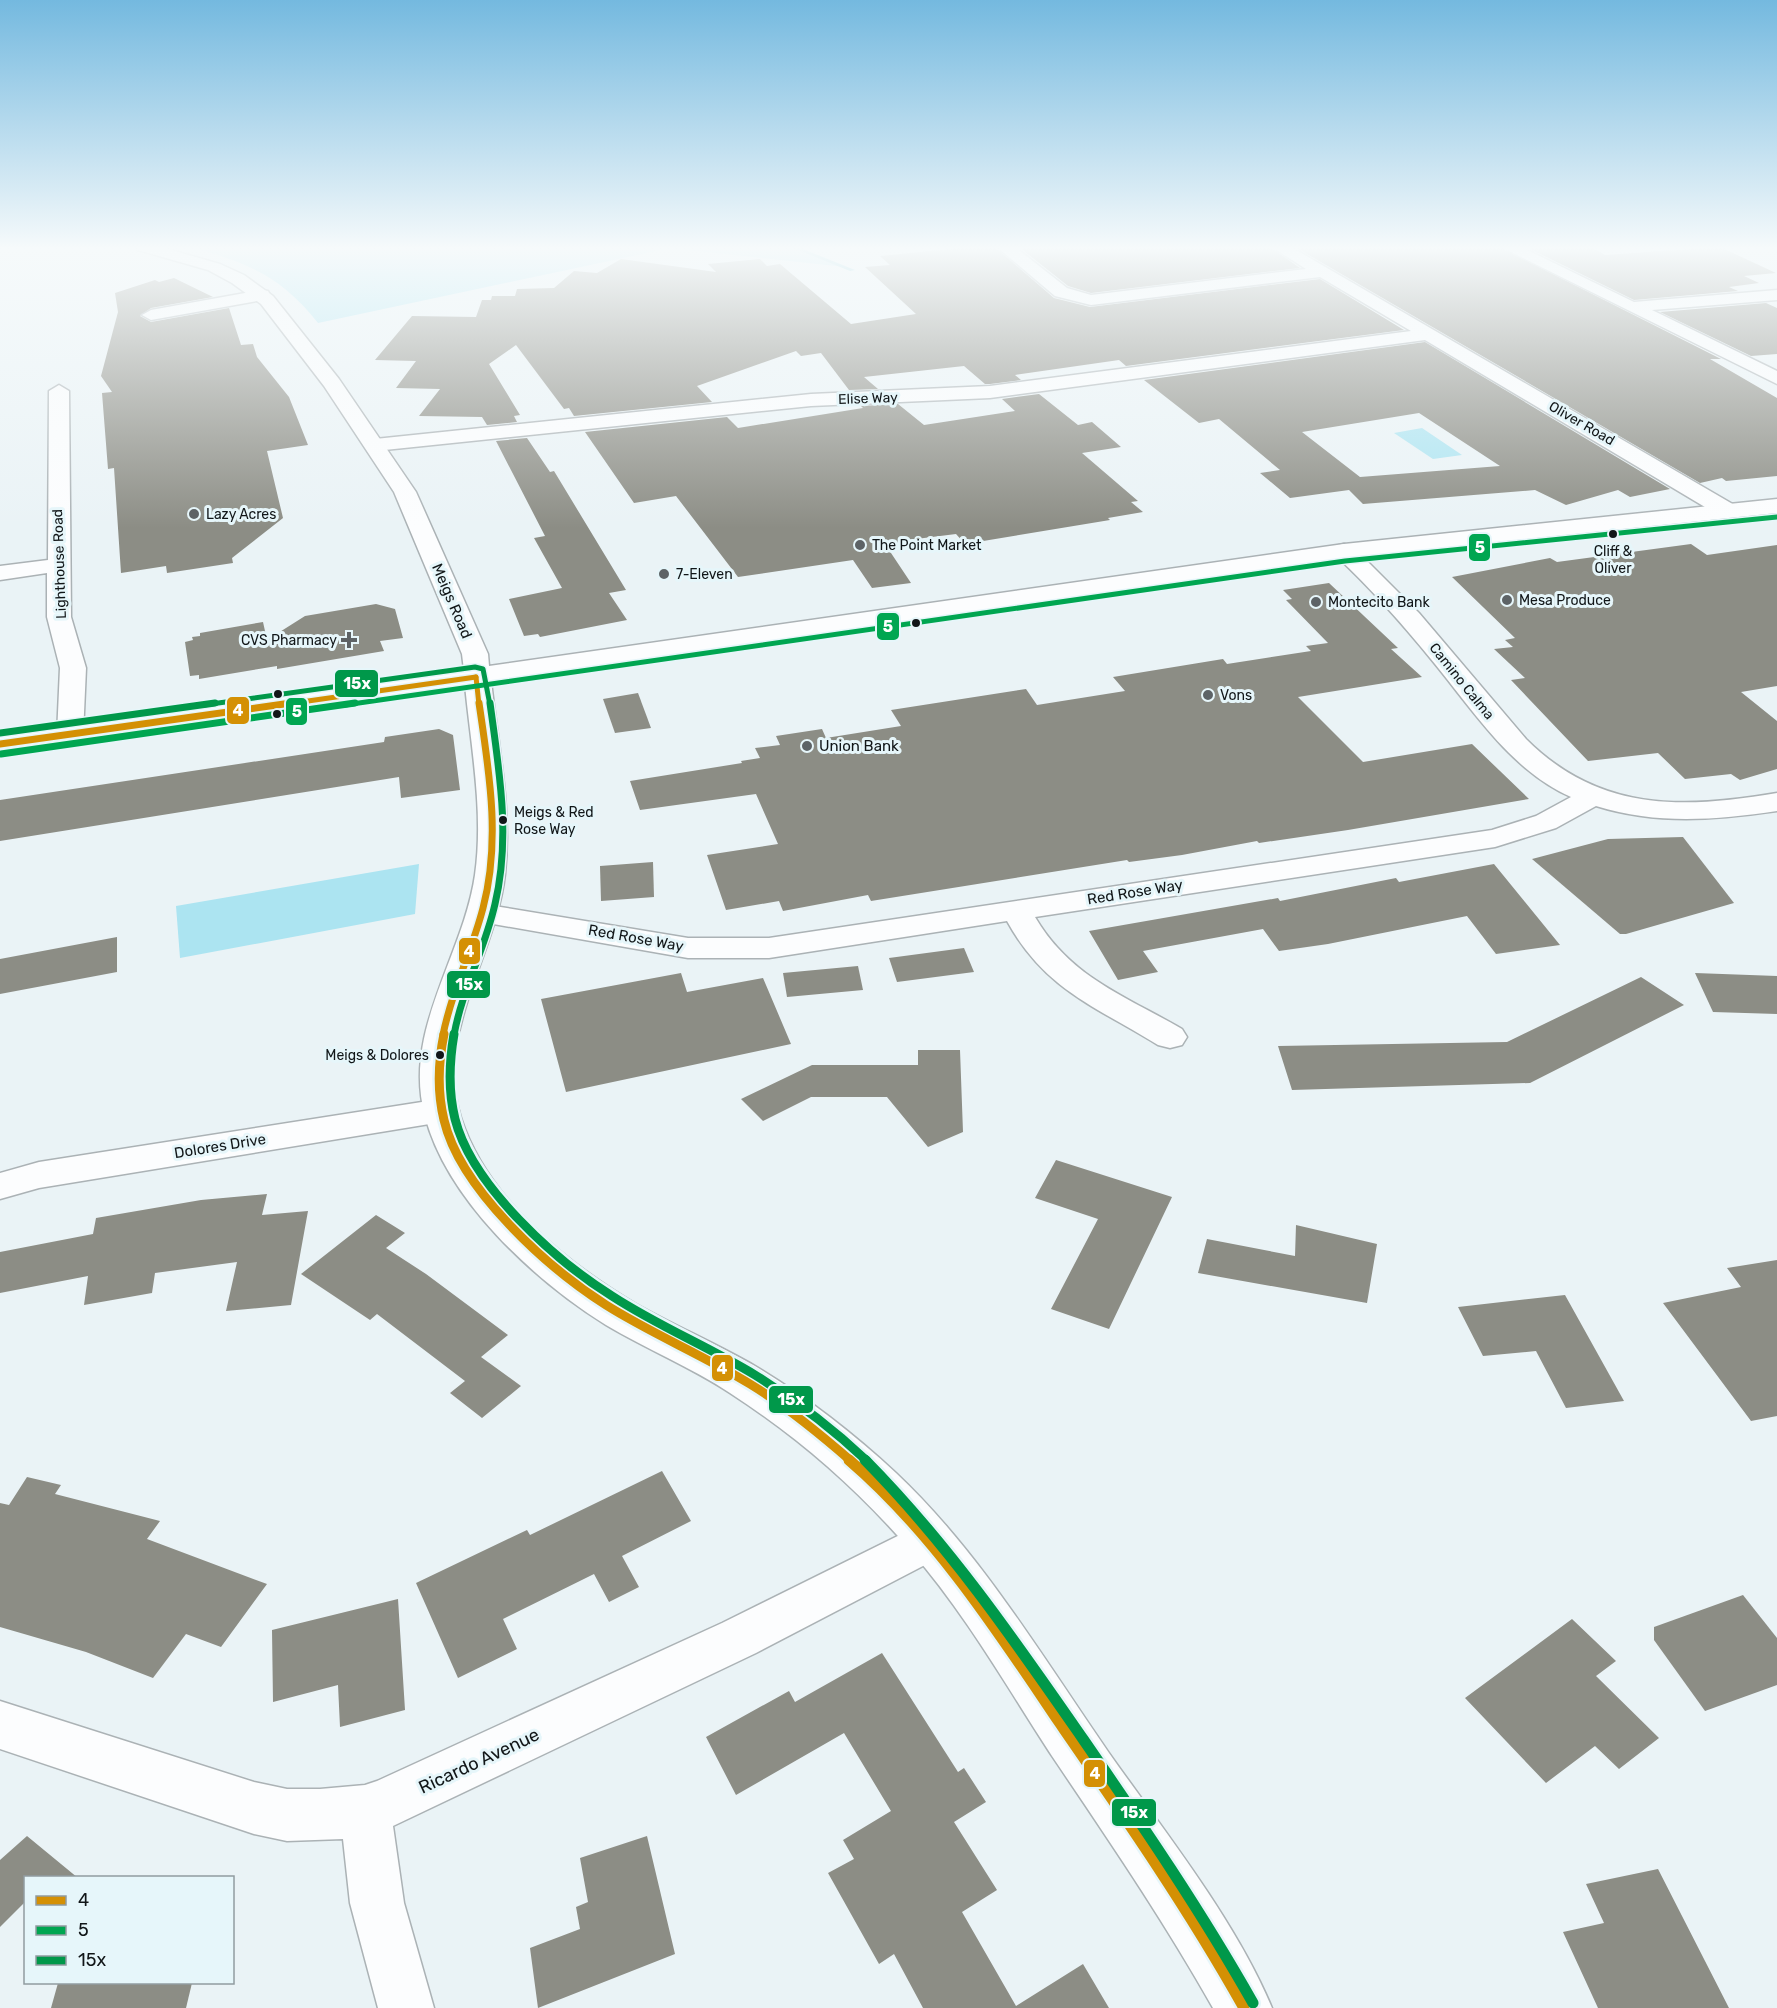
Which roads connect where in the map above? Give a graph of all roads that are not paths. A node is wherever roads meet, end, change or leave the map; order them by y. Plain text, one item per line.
1 (298, 341) edge
2 (1380, 341) edge
3 (1442, 341) edge
4 (1701, 341) edge
5 (1777, 378) edge
6 (58, 391) dead end
7 (375, 446) junction
8 (1777, 506) edge
9 (1728, 511) junction
10 (1344, 551) junction
11 (58, 564) junction
12 (0, 573) edge
13 (476, 677) junction
14 (70, 735) junction
15 (0, 744) edge
16 (1592, 795) junction
17 (1777, 802) edge
18 (1016, 910) junction
19 (482, 913) junction
20 (1170, 1037) dead end
21 (441, 1111) junction
22 (0, 1186) edge
23 (930, 1540) junction
24 (0, 1725) edge
25 (365, 1811) junction
26 (405, 2008) edge
27 (1244, 2008) edge

1 - 7 street, Meigs Road
2 - 7 street, Elise Way
3 - 9 street, Oliver Road
4 - 5 street
6 - 11 street, Lighthouse Road
7 - 13 street, Meigs Road
8 - 9 street
9 - 10 street
10 - 13 street
10 - 16 street, Camino Calma
11 - 12 street
11 - 14 street, Lighthouse Road
13 - 14 street
13 - 19 street, Meigs Road
14 - 15 street
16 - 17 street
16 - 18 street, Red Rose Way
18 - 19 street, Red Rose Way
18 - 20 street
19 - 21 street, Meigs Road
21 - 22 street, Dolores Drive
21 - 23 street, Meigs Road
23 - 25 street, Ricardo Avenue
23 - 27 street, Meigs Road
24 - 25 street, Ricardo Avenue
25 - 26 street

